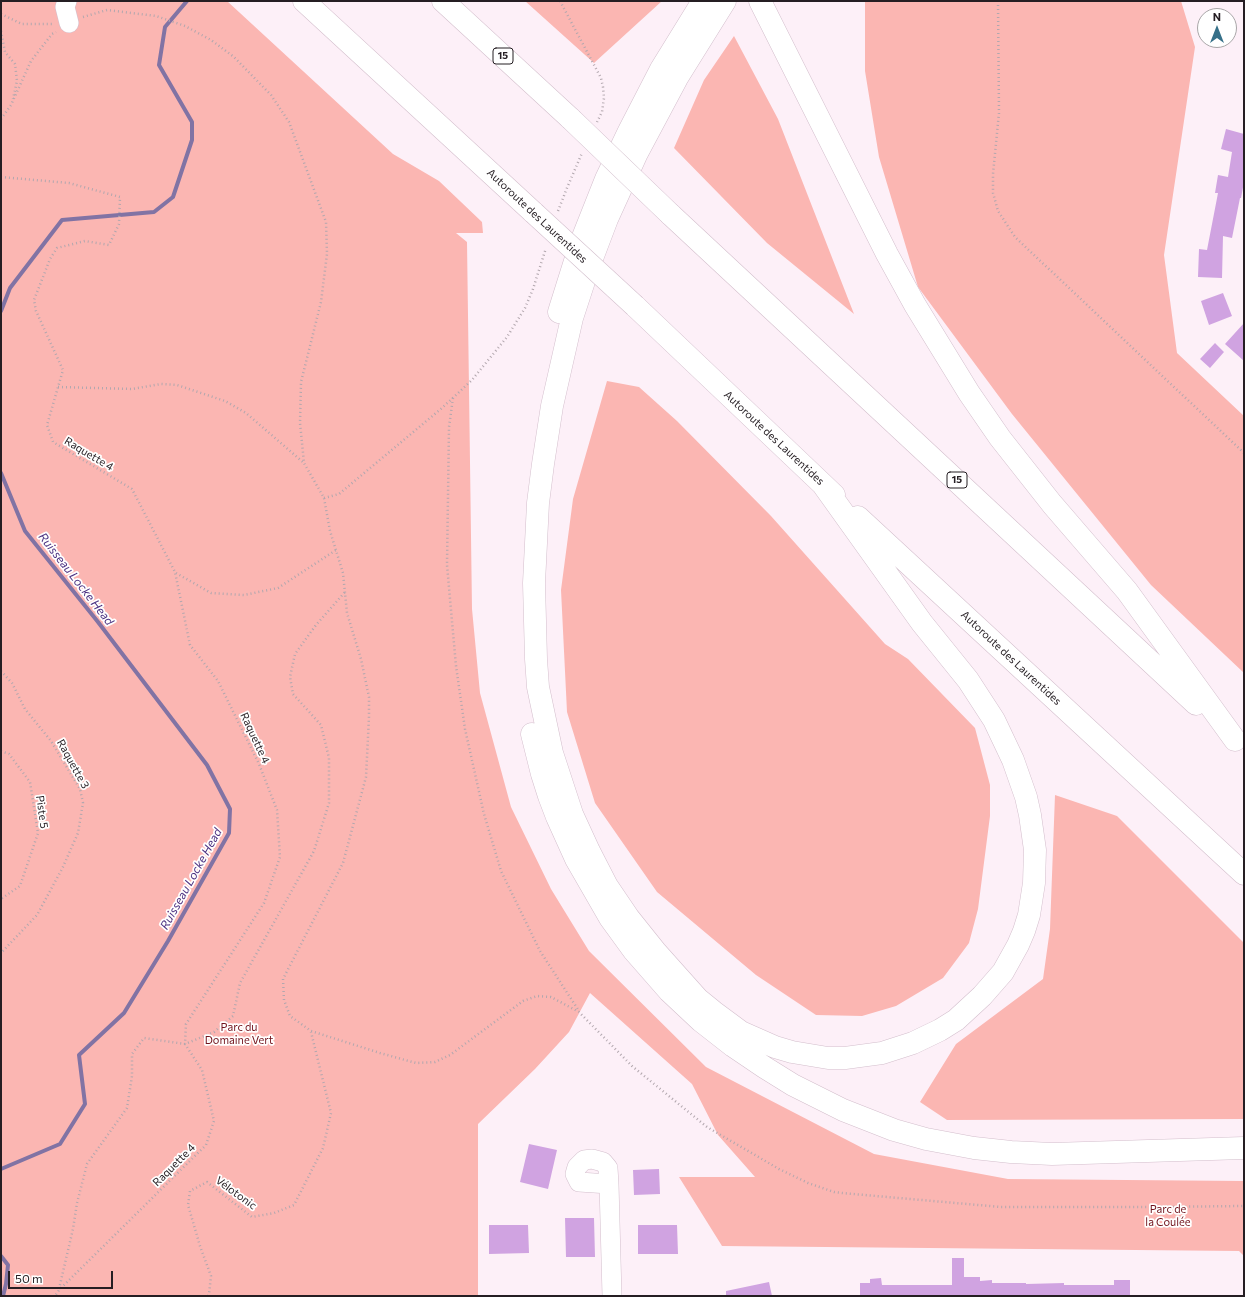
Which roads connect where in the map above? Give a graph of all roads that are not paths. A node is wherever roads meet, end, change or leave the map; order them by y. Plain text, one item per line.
1 (67, 1) edge
2 (304, 1) edge
3 (443, 1) edge
4 (703, 1) edge
5 (725, 1) edge
6 (760, 1) edge
7 (69, 24) road end
8 (824, 486) junction
9 (1239, 744) edge
10 (1244, 874) edge
11 (1244, 1148) edge
12 (609, 1184) dead end
13 (612, 1296) edge

1 - 7 lane
2 - 8 highway, Autoroute des Laurentides, bridge
3 - 9 highway, 15, bridge
4 - 11 highway
5 - 8 highway
6 - 9 highway
8 - 10 highway, Autoroute des Laurentides
12 - 13 lane

